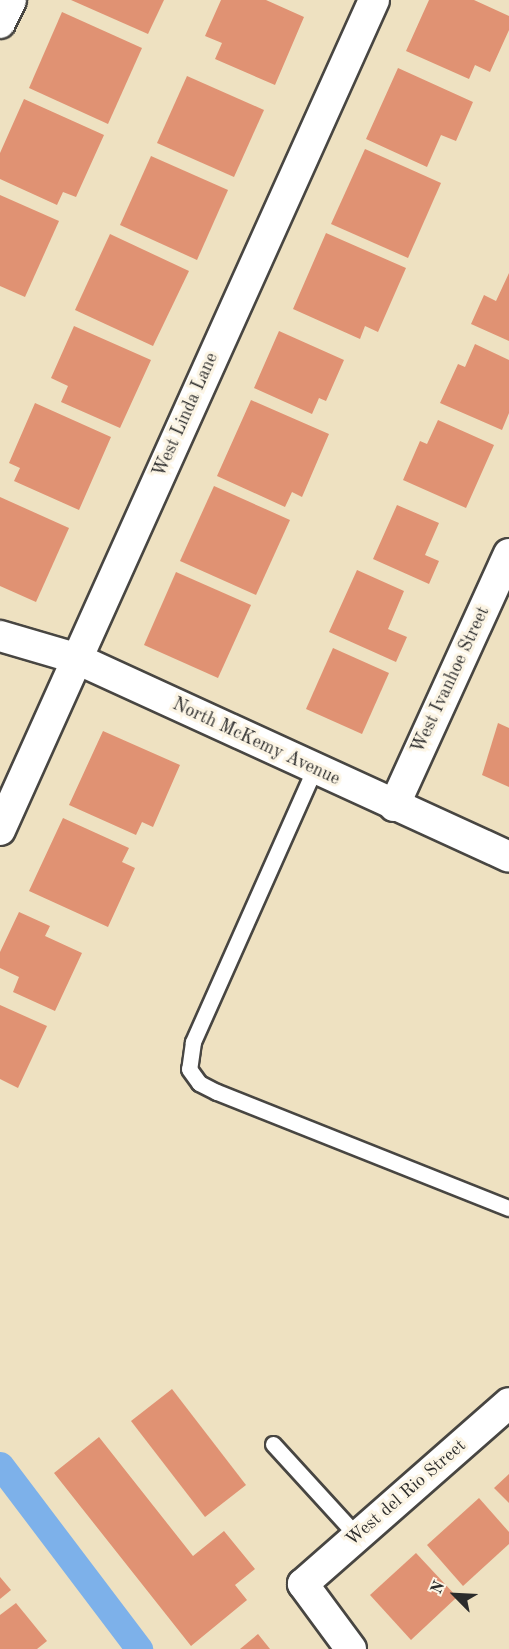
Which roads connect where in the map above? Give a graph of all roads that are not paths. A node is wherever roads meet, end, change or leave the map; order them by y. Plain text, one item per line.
1 (10, 0) edge
2 (374, 0) edge
3 (0, 23) edge
4 (509, 554) edge
5 (0, 636) edge
6 (75, 658) junction
7 (314, 770) junction
8 (394, 806) junction
9 (0, 830) edge
10 (509, 857) edge
11 (509, 1208) edge
12 (509, 1403) edge
13 (273, 1444) dead end
14 (357, 1536) junction
15 (351, 1649) edge

1 - 3 street
2 - 6 street, West Linda Lane
4 - 8 street, West Ivanhoe Street
5 - 6 street, North McKemy Avenue
6 - 7 street, North McKemy Avenue
6 - 9 street, West Linda Lane
7 - 8 street, North McKemy Avenue
7 - 11 lane
8 - 10 street, North McKemy Avenue
12 - 14 street, West del Rio Street
13 - 14 lane
14 - 15 street, West del Rio Street

